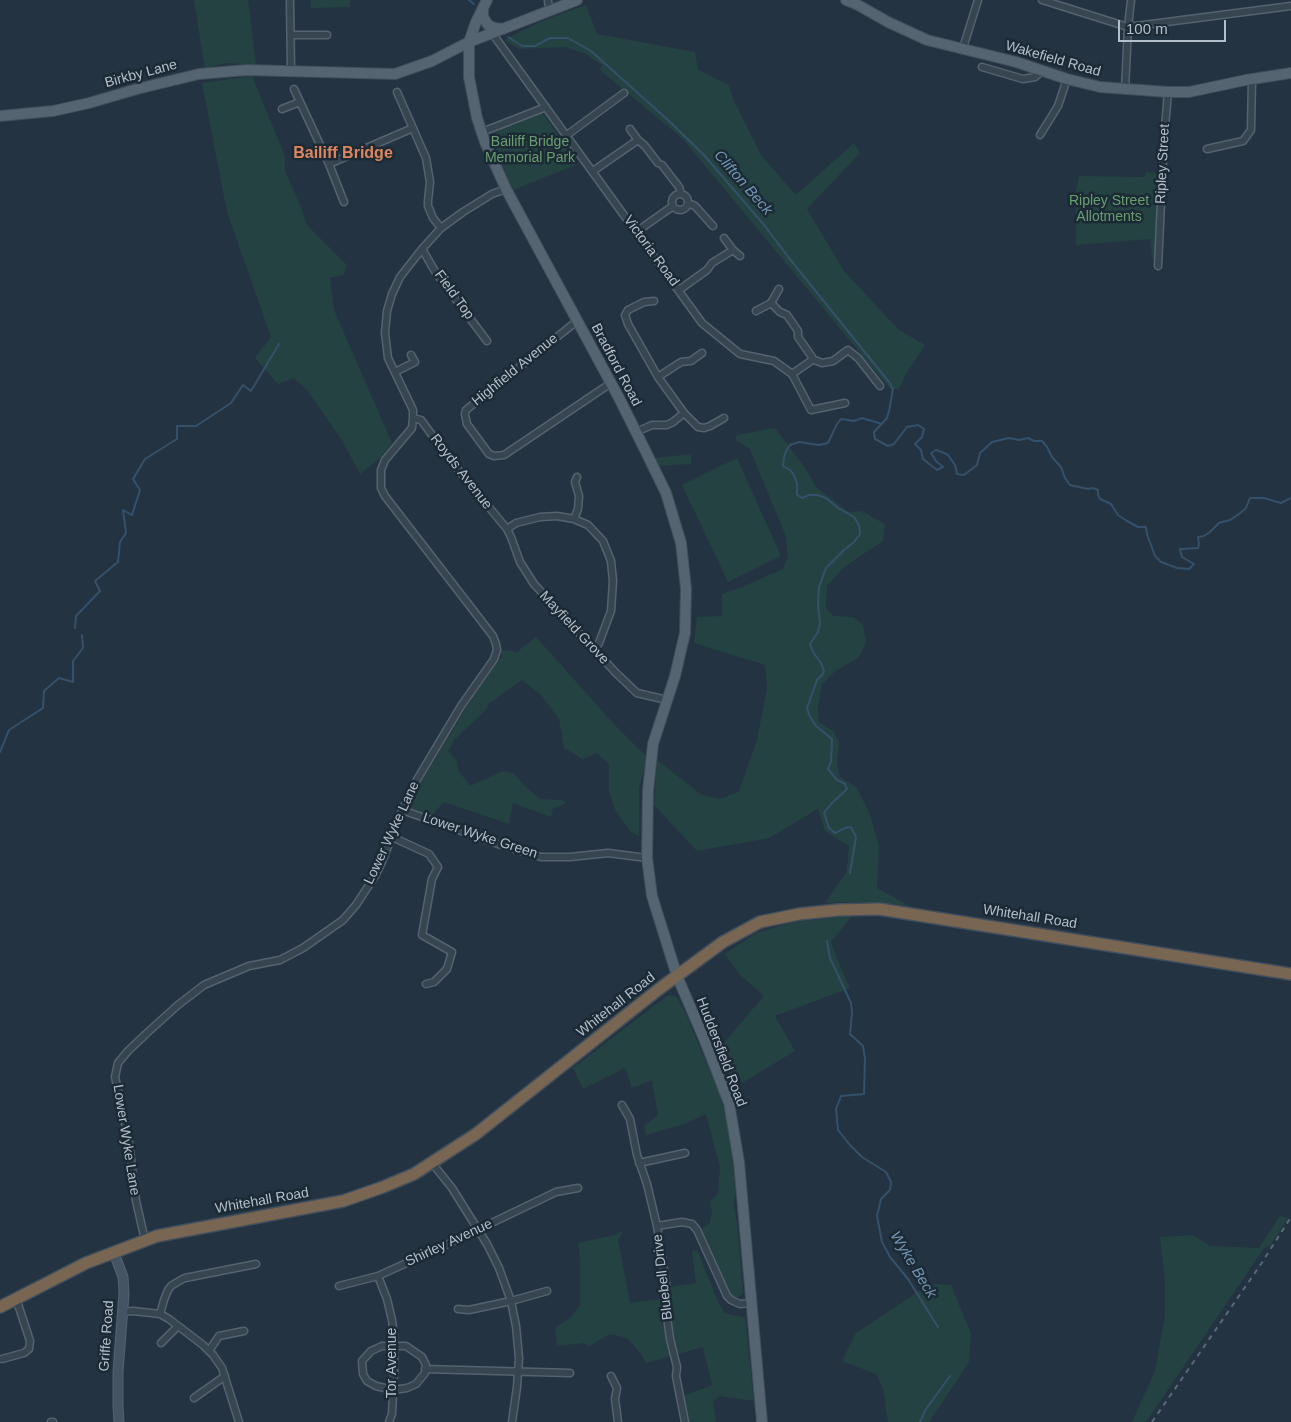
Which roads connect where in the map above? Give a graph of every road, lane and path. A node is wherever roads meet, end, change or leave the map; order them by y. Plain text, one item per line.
1 (290, 0) edge
2 (574, 0) edge
3 (846, 0) edge
4 (978, 0) edge
5 (1042, 0) edge
6 (1131, 0) edge
7 (485, 4) edge
8 (549, 5) edge
9 (1291, 6) edge
10 (1128, 27) junction
11 (503, 29) junction
12 (492, 33) junction
13 (327, 35) dead end
14 (291, 36) junction
15 (469, 42) junction
16 (963, 48) junction
17 (982, 66) dead end
18 (291, 70) junction
19 (1042, 72) junction
20 (1291, 73) edge
21 (1067, 79) junction
22 (1252, 79) junction
23 (294, 89) dead end
24 (1125, 90) junction
25 (397, 92) dead end
26 (1168, 92) junction
27 (624, 93) dead end
28 (300, 102) junction
29 (546, 107) junction
30 (282, 109) dead end
31 (0, 116) edge
32 (413, 128) junction
33 (630, 128) dead end
34 (482, 132) junction
35 (567, 135) junction
36 (1040, 135) dead end
37 (638, 140) junction
38 (1207, 149) dead end
39 (329, 164) junction
40 (593, 171) junction
41 (506, 189) junction
42 (681, 194) junction
43 (344, 202) dead end
44 (688, 203) junction
45 (673, 206) junction
46 (713, 226) dead end
47 (441, 228) junction
48 (636, 232) junction
49 (724, 238) dead end
50 (422, 249) junction
51 (732, 250) junction
52 (740, 256) dead end
53 (1158, 266) dead end
54 (779, 289) dead end
55 (679, 290) junction
56 (654, 301) dead end
57 (771, 302) junction
58 (756, 311) dead end
59 (577, 321) junction
60 (487, 340) dead end
61 (702, 353) dead end
62 (411, 355) dead end
63 (812, 359) junction
64 (395, 372) junction
65 (792, 374) junction
66 (658, 377) junction
67 (611, 383) junction
68 (880, 386) dead end
69 (844, 403) dead end
70 (684, 413) junction
71 (413, 418) junction
72 (724, 418) dead end
73 (636, 432) junction
74 (577, 477) dead end
75 (574, 519) junction
76 (507, 529) junction
77 (594, 649) junction
78 (667, 700) junction
79 (652, 756) joint
80 (402, 810) junction
81 (392, 838) junction
82 (647, 858) junction
83 (1291, 974) edge
84 (677, 976) junction
85 (426, 984) dead end
86 (622, 1105) dead end
87 (685, 1153) dead end
88 (432, 1163) junction
89 (639, 1163) junction
90 (578, 1188) dead end
91 (656, 1226) junction
92 (478, 1230) junction
93 (145, 1240) junction
94 (114, 1253) junction
95 (256, 1264) dead end
96 (378, 1276) junction
97 (339, 1286) dead end
98 (548, 1291) dead end
99 (16, 1298) junction
100 (511, 1301) junction
101 (752, 1303) junction
102 (0, 1308) edge
103 (458, 1309) dead end
104 (122, 1312) junction
105 (160, 1314) junction
106 (178, 1326) junction
107 (244, 1331) dead end
108 (162, 1343) dead end
109 (394, 1346) junction
110 (209, 1351) junction
111 (2, 1359) dead end
112 (425, 1369) junction
113 (518, 1372) junction
114 (570, 1373) dead end
115 (225, 1376) junction
116 (611, 1376) dead end
117 (393, 1390) junction
118 (194, 1398) dead end
119 (119, 1422) edge
120 (239, 1422) edge
121 (389, 1422) edge
122 (512, 1422) edge
123 (618, 1422) edge
124 (685, 1422) edge
125 (762, 1422) edge

1 - 14 street
2 - 8 main road
3 - 16 main road, Wakefield Road
4 - 16 street
5 - 10 street
6 - 10 street
7 - 11 main road
7 - 15 main road, Bradford Road
8 - 11 main road
9 - 10 street
10 - 24 street
11 - 12 main road
12 - 15 main road
12 - 29 street, Victoria Road
13 - 14 street
14 - 18 street
15 - 18 main road, Birkby Lane
15 - 34 main road, Bradford Road
16 - 19 main road, Wakefield Road
17 - 19 street
18 - 31 main road, Birkby Lane
19 - 21 main road, Wakefield Road
20 - 22 main road, Wakefield Road
21 - 24 main road, Wakefield Road
21 - 36 street
22 - 26 main road, Wakefield Road
22 - 38 street
23 - 28 street
24 - 26 main road, Wakefield Road
25 - 32 street
26 - 53 street, Ripley Street
27 - 35 street
28 - 30 street
28 - 39 street
29 - 34 street
29 - 35 street, Victoria Road
32 - 39 street
32 - 47 street
33 - 37 street
34 - 41 main road, Bradford Road
35 - 40 street, Victoria Road
37 - 40 street
37 - 42 street
39 - 43 street
40 - 48 street, Victoria Road
41 - 47 street
41 - 59 main road, Bradford Road
42 - 44 street
42 - 45 street
44 - 45 street
44 - 46 street
45 - 48 street
47 - 50 street
48 - 55 street, Victoria Road
49 - 51 street
50 - 60 street, Field Top
50 - 64 street
51 - 52 street
51 - 55 street
54 - 57 street
55 - 65 street, Victoria Road
56 - 66 street
57 - 58 street
57 - 63 street
59 - 67 main road, Bradford Road
59 - 67 street, Highfield Avenue
61 - 66 street
62 - 64 street
63 - 65 street
63 - 68 street
64 - 71 street
65 - 69 street, Victoria Road
66 - 70 street
67 - 73 main road, Bradford Road
70 - 72 street
70 - 73 street
71 - 76 street, Royds Avenue
71 - 80 street, Lower Wyke Lane
73 - 78 main road, Bradford Road
74 - 75 street
75 - 76 street
75 - 77 street
76 - 77 street, Mayfield Grove
77 - 78 street, Mayfield Grove
78 - 79 main road, Bradford Road
79 - 82 main road, Huddersfield Road
80 - 81 street, Lower Wyke Lane
80 - 82 street, Lower Wyke Green
81 - 85 street
81 - 93 street, Lower Wyke Lane
82 - 84 main road, Huddersfield Road
83 - 84 highway, Whitehall Road
84 - 88 highway, Whitehall Road
84 - 101 main road, Huddersfield Road
86 - 89 street, Bluebell Drive
87 - 89 street
88 - 92 street
88 - 93 highway, Whitehall Road
89 - 91 street, Bluebell Drive
90 - 92 street, Shirley Avenue
91 - 101 street
91 - 124 street, Bluebell Drive
92 - 96 street, Shirley Avenue
92 - 100 street
93 - 94 highway, Whitehall Road
94 - 99 highway, Whitehall Road
94 - 104 street, Griffe Road
95 - 105 street
96 - 97 street, Shirley Avenue
96 - 109 street, Tor Avenue
98 - 100 street
99 - 102 highway, Whitehall Road
99 - 111 street
100 - 103 street
100 - 113 street
101 - 125 main road, Huddersfield Road
104 - 105 street
104 - 119 street, Griffe Road
105 - 106 street
106 - 108 street
106 - 110 street
107 - 110 street
109 - 112 street
109 - 117 street, Tor Avenue
109 - 117 street
110 - 115 street
112 - 113 street
112 - 117 street
113 - 114 street
113 - 122 street
115 - 118 street
115 - 120 street
116 - 123 street
117 - 121 street, Tor Avenue

